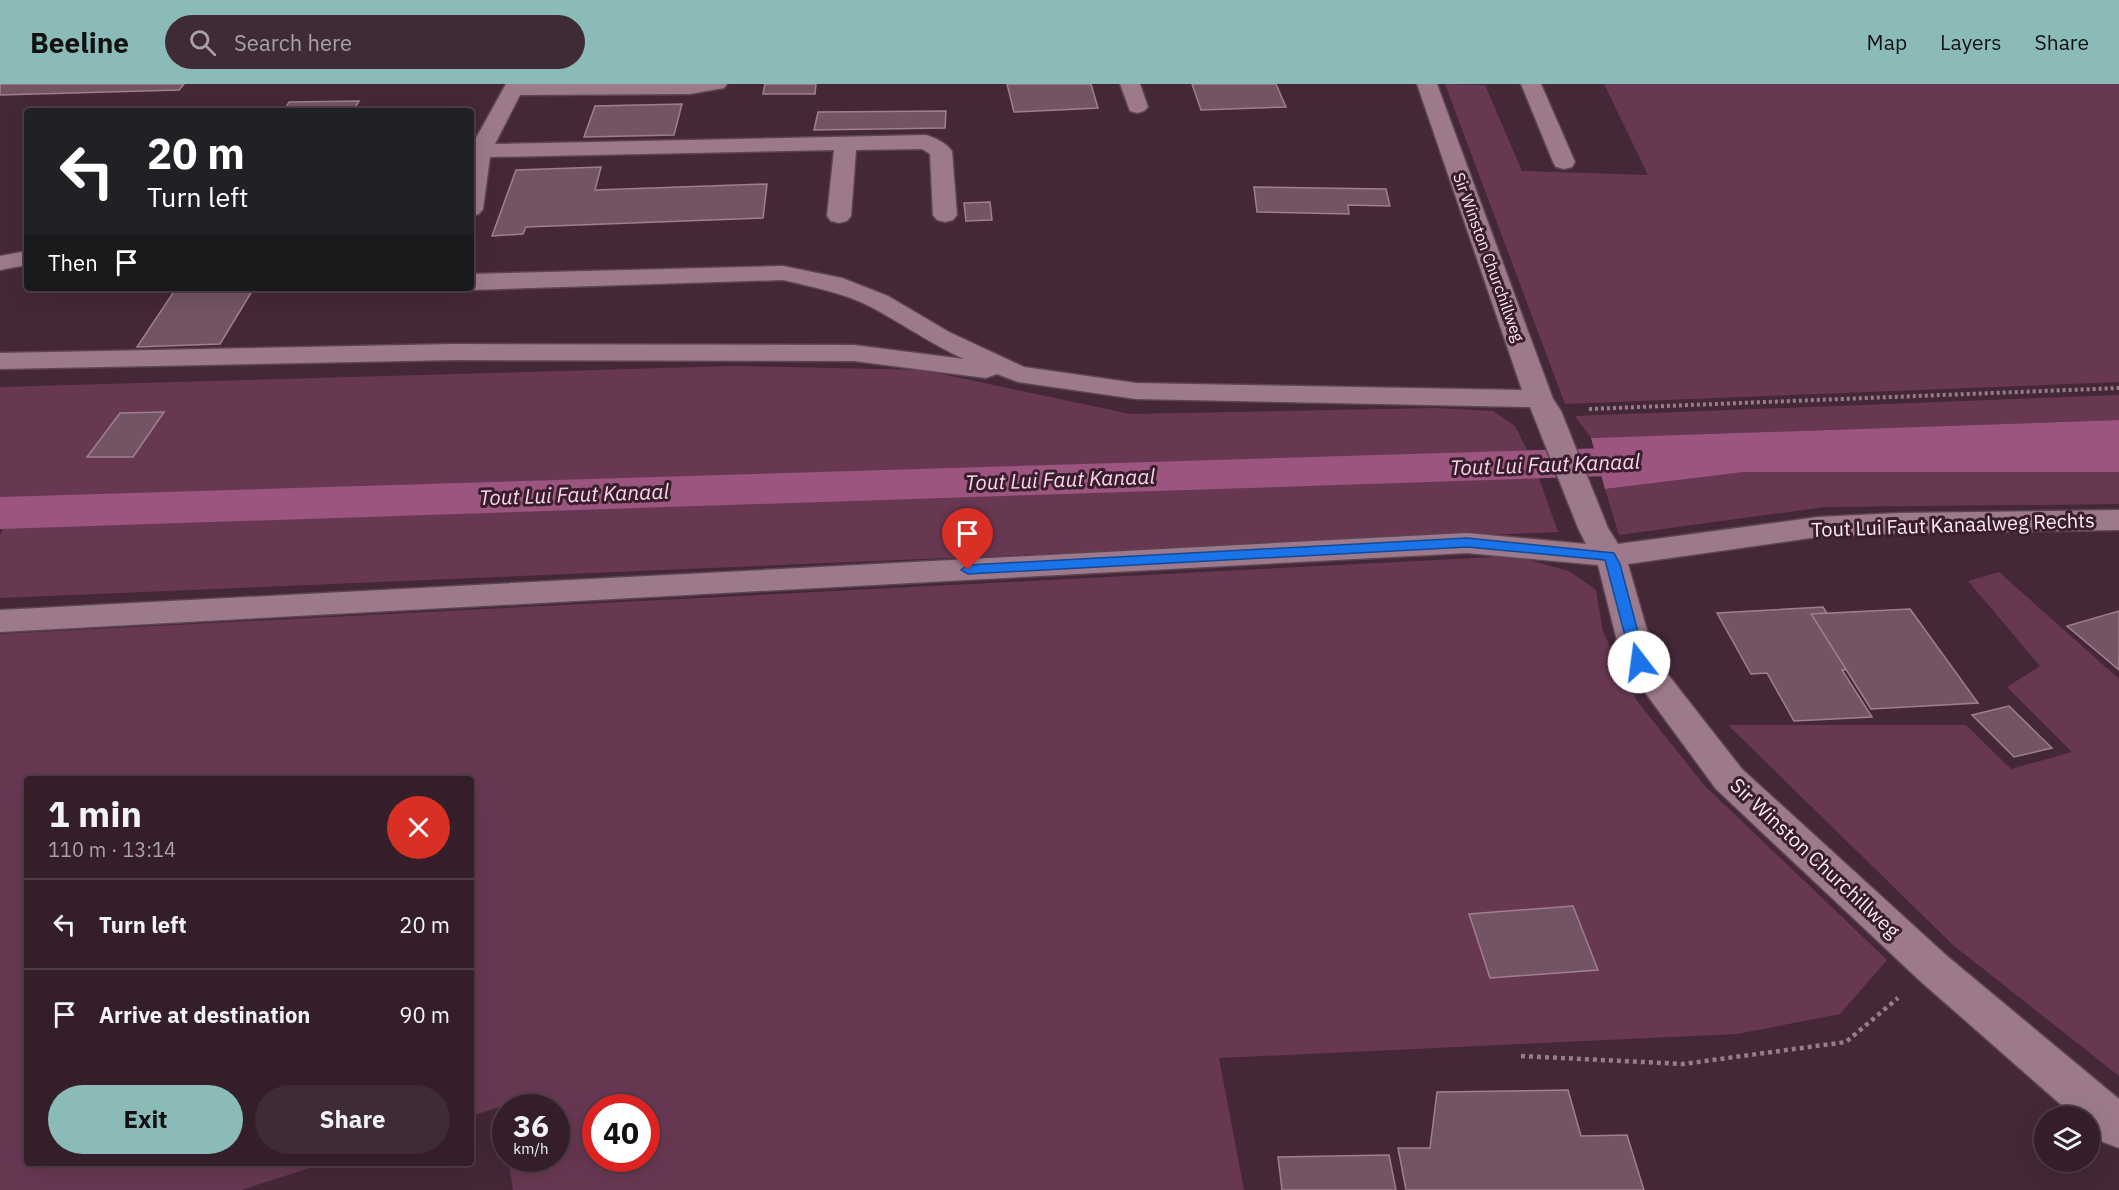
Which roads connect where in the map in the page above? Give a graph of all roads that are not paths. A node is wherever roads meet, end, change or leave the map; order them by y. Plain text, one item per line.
1 (717, 84) edge
2 (1130, 84) edge
3 (1427, 84) edge
4 (1531, 84) edge
5 (515, 87) edge
6 (1137, 107) dead end
7 (846, 144) junction
8 (480, 151) junction
9 (1564, 162) dead end
10 (474, 190) edge
11 (945, 215) dead end
12 (839, 216) dead end
13 (24, 259) edge
14 (0, 263) edge
15 (474, 282) edge
16 (0, 361) edge
17 (1018, 374) junction
18 (1546, 413) junction
19 (2119, 520) edge
20 (1601, 542) junction
21 (0, 621) edge
22 (2119, 1127) edge

1 - 5 street
2 - 6 street
3 - 18 street, Sir Winston Churchillweg
4 - 9 street
5 - 8 street
7 - 8 street
7 - 11 street
7 - 12 street
8 - 10 street
13 - 14 street
15 - 17 street
16 - 17 street
17 - 18 street
18 - 20 street, Sir Winston Churchillweg
19 - 20 street, Tout Lui Faut Kanaalweg Rechts
20 - 21 street, Tout Lui Faut Kanaalweg Rechts
20 - 22 street, Sir Winston Churchillweg

